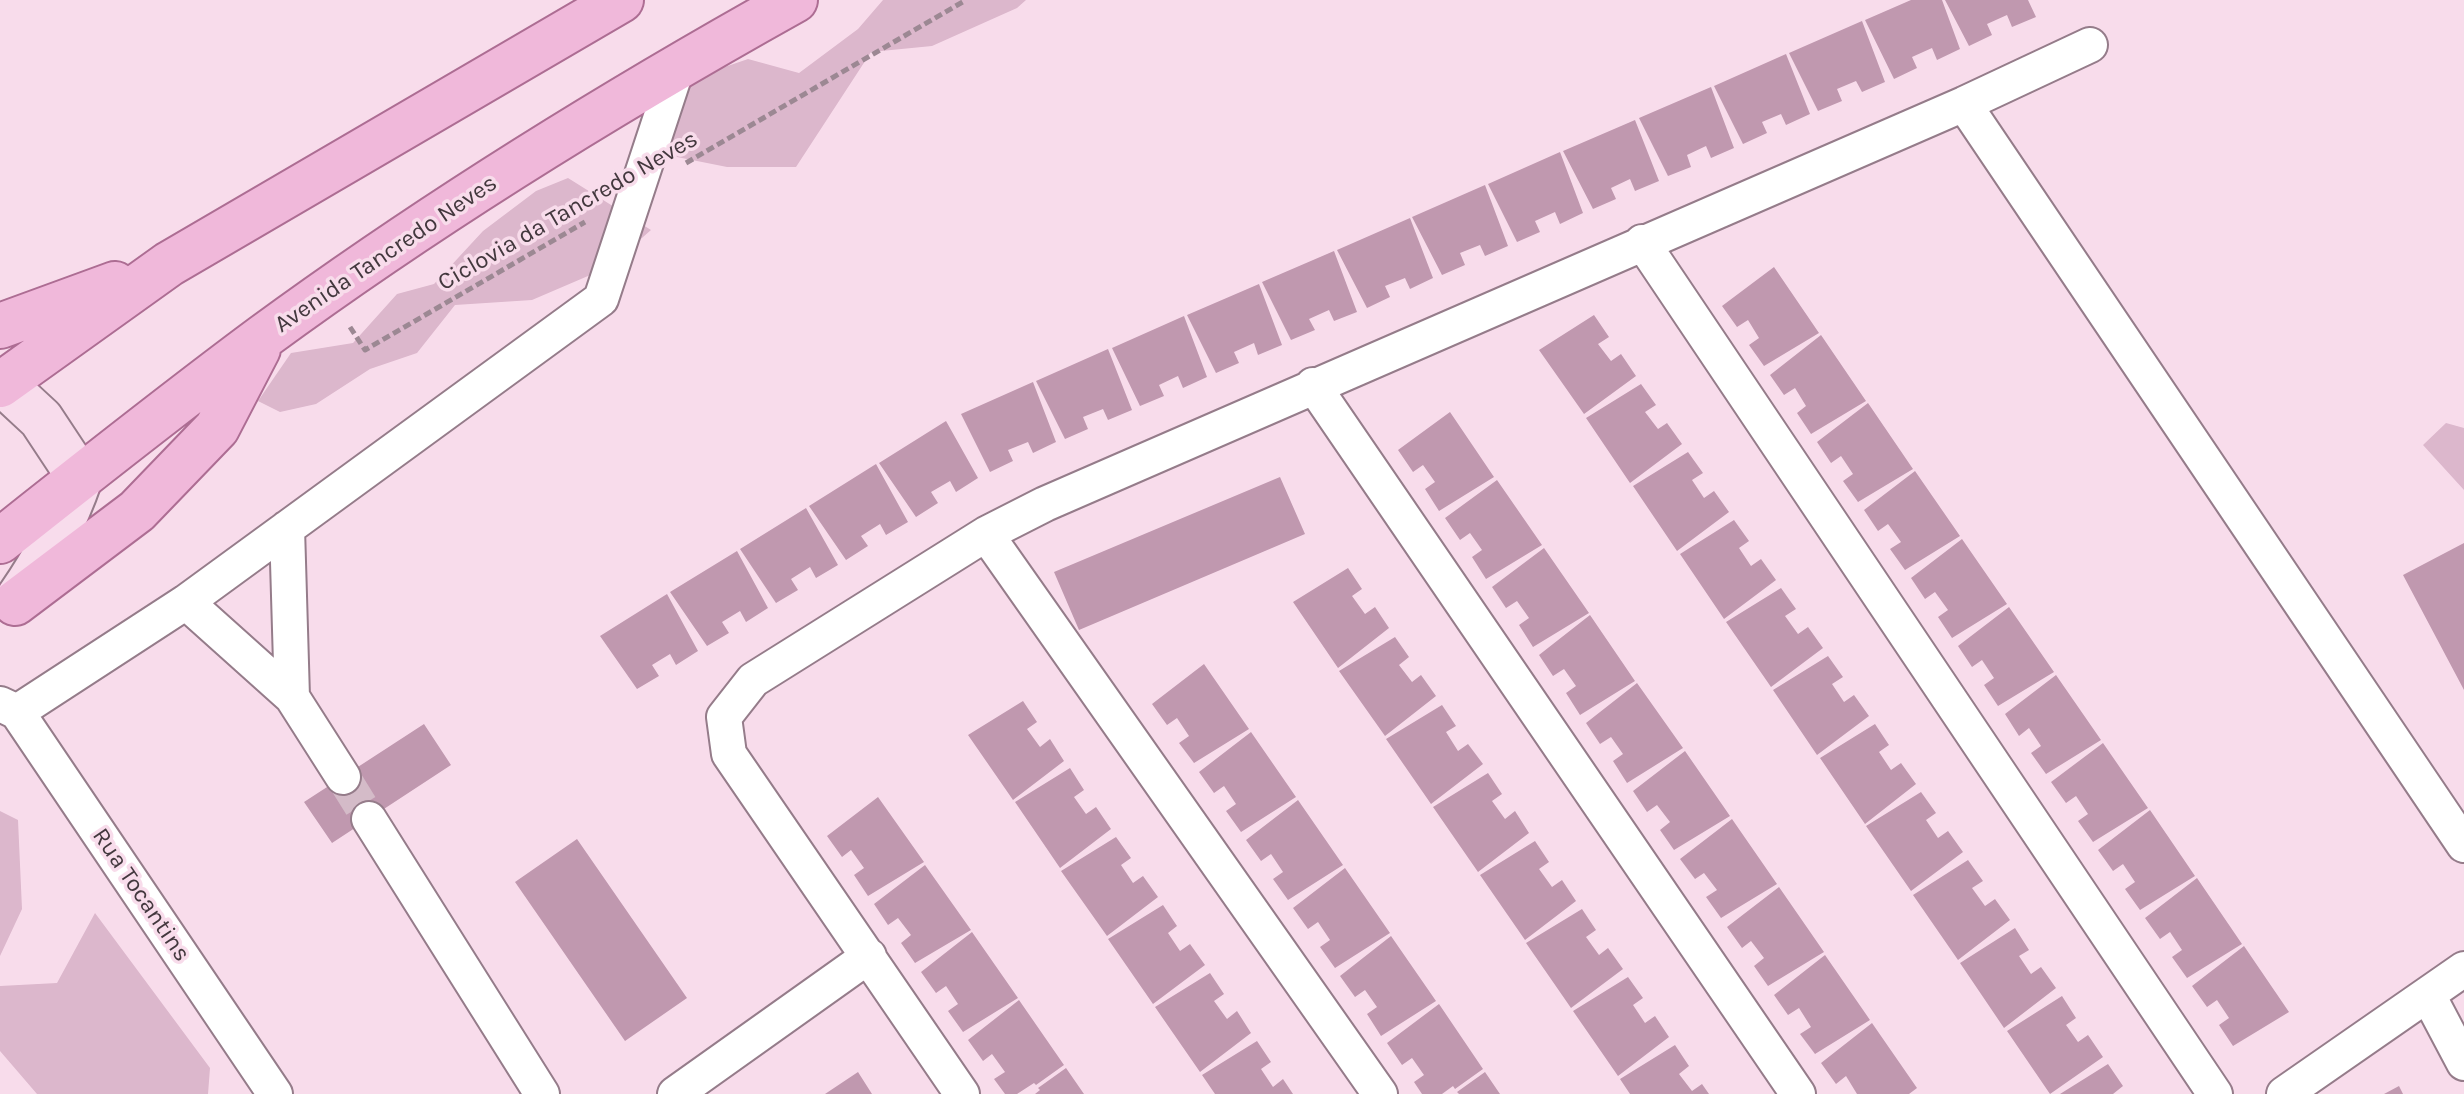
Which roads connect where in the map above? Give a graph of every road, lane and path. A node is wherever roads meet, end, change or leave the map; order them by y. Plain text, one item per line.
1 (621, 0) edge
2 (795, 0) edge
3 (966, 0) edge
4 (2090, 45) dead end
5 (678, 65) junction
6 (1964, 104) junction
7 (637, 191) junction
8 (1642, 242) junction
9 (169, 264) junction
10 (328, 293) junction
11 (0, 326) edge
12 (265, 336) junction
13 (1, 383) edge
14 (1313, 385) junction
15 (80, 478) junction
16 (287, 528) junction
17 (986, 534) junction
18 (0, 541) edge
19 (186, 602) junction
20 (7, 609) edge
21 (292, 697) junction
22 (9, 708) edge
23 (343, 777) tunnel mouth
24 (369, 819) tunnel mouth
25 (2464, 845) edge
26 (869, 956) junction
27 (2464, 969) edge
28 (2428, 995) junction
29 (2464, 1063) edge
30 (275, 1094) edge
31 (542, 1094) edge
32 (675, 1094) edge
33 (962, 1094) edge
34 (1380, 1094) edge
35 (1798, 1094) edge
36 (2215, 1094) edge
37 (2284, 1094) edge

1 - 9 main road
2 - 5 main road, Avenida Tancredo Neves
3 - 7 path, Ciclovia da Tancredo Neves
4 - 6 street
5 - 7 street
5 - 10 main road, Avenida Tancredo Neves
6 - 8 street
6 - 25 street
7 - 10 path, Ciclovia da Tancredo Neves
7 - 16 street
8 - 14 street
8 - 36 street
9 - 11 main road
9 - 13 main road
10 - 12 main road, Avenida Tancredo Neves
12 - 15 main road, Avenida Tancredo Neves
12 - 20 main road
13 - 15 main road
14 - 17 street
14 - 35 street
15 - 18 main road, Avenida Tancredo Neves
15 - 20 main road
16 - 19 street
16 - 21 street
17 - 26 street
17 - 34 street
19 - 21 street
19 - 22 street
21 - 23 street
22 - 30 street, Rua Tocantins
24 - 31 street
26 - 32 street
26 - 33 street
27 - 28 street
28 - 29 street
28 - 37 street

